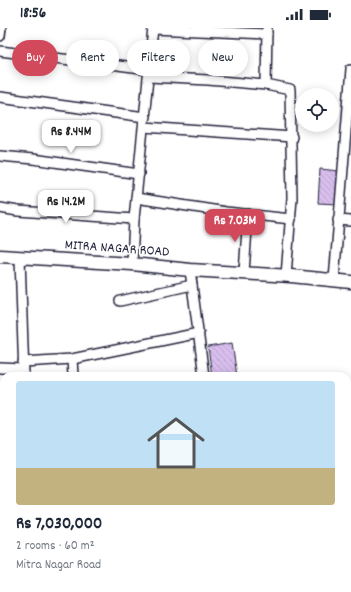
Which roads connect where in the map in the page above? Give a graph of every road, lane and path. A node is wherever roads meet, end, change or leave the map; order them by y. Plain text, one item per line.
1 (1, 28) edge
2 (153, 28) edge
3 (267, 31) edge
4 (0, 36) edge
5 (152, 40) edge
6 (0, 51) edge
7 (351, 69) edge
8 (127, 71) edge
9 (149, 76) edge
10 (169, 76) edge
11 (266, 85) junction
12 (0, 97) edge
13 (144, 122) junction
14 (292, 137) junction
15 (348, 142) edge
16 (0, 156) edge
17 (139, 174) junction
18 (346, 180) edge
19 (136, 198) junction
20 (0, 208) edge
21 (248, 214) junction
22 (134, 219) junction
23 (291, 219) junction
24 (338, 220) junction
25 (351, 221) edge
26 (0, 256) edge
27 (20, 258) junction
28 (132, 264) junction
29 (190, 270) junction
30 (244, 273) junction
31 (286, 276) junction
32 (334, 280) junction
33 (351, 282) edge
34 (192, 285) junction
35 (120, 301) dead end
36 (199, 333) junction
37 (72, 359) junction
38 (0, 368) edge
39 (24, 369) edge
40 (73, 372) edge
41 (204, 372) edge

1 - 4 street
2 - 3 street
2 - 5 street
3 - 11 street
6 - 8 street
7 - 15 street
9 - 13 street
10 - 11 street
11 - 14 street
12 - 13 street
13 - 14 street
13 - 17 street
14 - 23 street
15 - 18 street
16 - 17 street
17 - 19 street
18 - 24 street
19 - 21 street
19 - 22 street
20 - 22 street
21 - 23 street
21 - 30 street
22 - 28 street
23 - 31 street
24 - 25 street
24 - 32 street
26 - 27 street, MITRA NAGAR ROAD
27 - 28 street, MITRA NAGAR ROAD
27 - 39 street
28 - 29 street, MITRA NAGAR ROAD
29 - 30 street, MITRA NAGAR ROAD
29 - 34 street
30 - 31 street, MITRA NAGAR ROAD
31 - 32 street, MITRA NAGAR ROAD
32 - 33 street, MITRA NAGAR ROAD
34 - 35 street
34 - 36 street
36 - 37 street
36 - 41 street
37 - 39 street
37 - 40 street
38 - 39 street

